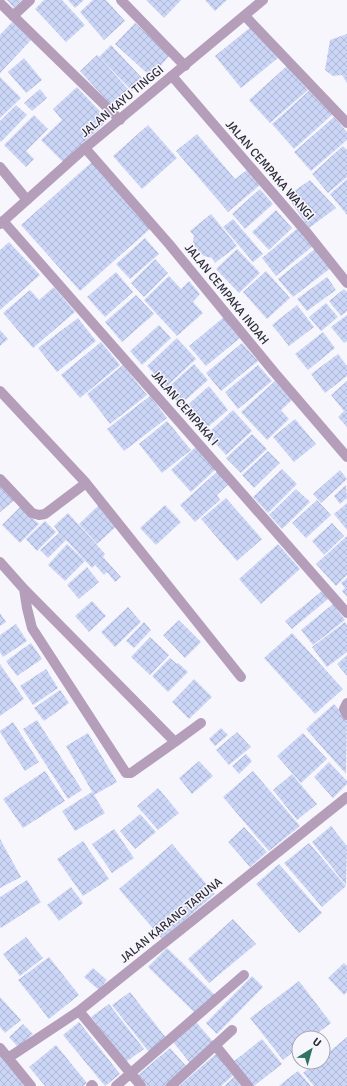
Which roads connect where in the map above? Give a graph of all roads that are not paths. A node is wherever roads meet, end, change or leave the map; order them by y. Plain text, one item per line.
1 (30, 0) edge
2 (121, 0) edge
3 (263, 0) edge
4 (0, 3) edge
5 (13, 16) junction
6 (245, 16) junction
7 (185, 66) junction
8 (172, 76) junction
9 (120, 120) junction
10 (347, 123) edge
11 (85, 148) junction
12 (0, 167) edge
13 (27, 200) junction
14 (2, 222) edge
15 (347, 283) edge
16 (0, 391) edge
17 (347, 457) edge
18 (0, 479) edge
19 (86, 483) junction
20 (0, 562) edge
21 (24, 589) junction
22 (347, 613) edge
23 (241, 677) dead end
24 (347, 703) edge
25 (347, 715) edge
26 (201, 723) dead end
27 (175, 742) junction
28 (347, 797) edge
29 (244, 975) dead end
30 (79, 1011) junction
31 (232, 1030) dead end
32 (216, 1045) junction
33 (0, 1048) edge
34 (8, 1058) junction
35 (131, 1074) junction
36 (30, 1086) edge
37 (116, 1086) edge
38 (140, 1086) edge
39 (171, 1086) edge
40 (248, 1086) edge

1 - 5 street
2 - 7 street
3 - 6 street, JALAN KAYU TINGGI
4 - 5 street
5 - 9 street
6 - 7 street, JALAN KAYU TINGGI
6 - 10 street
7 - 8 street, JALAN KAYU TINGGI
8 - 9 street, JALAN KAYU TINGGI
8 - 15 street, JALAN CEMPAKA WANGI
9 - 11 street, JALAN KAYU TINGGI
11 - 13 street, JALAN KAYU TINGGI
11 - 17 street, JALAN CEMPAKA INDAH
12 - 13 street
13 - 14 street, JALAN KAYU TINGGI
14 - 22 street, JALAN CEMPAKA I
16 - 19 street
18 - 19 street
19 - 23 street
20 - 21 street
21 - 27 street
21 - 27 street
24 - 25 street
26 - 27 street
28 - 30 street, JALAN KARANG TARUNA
29 - 35 street
30 - 34 street, JALAN KARANG TARUNA
30 - 35 street
31 - 32 street
32 - 39 street
32 - 40 street
33 - 34 street
34 - 36 street
35 - 37 street
35 - 38 street

